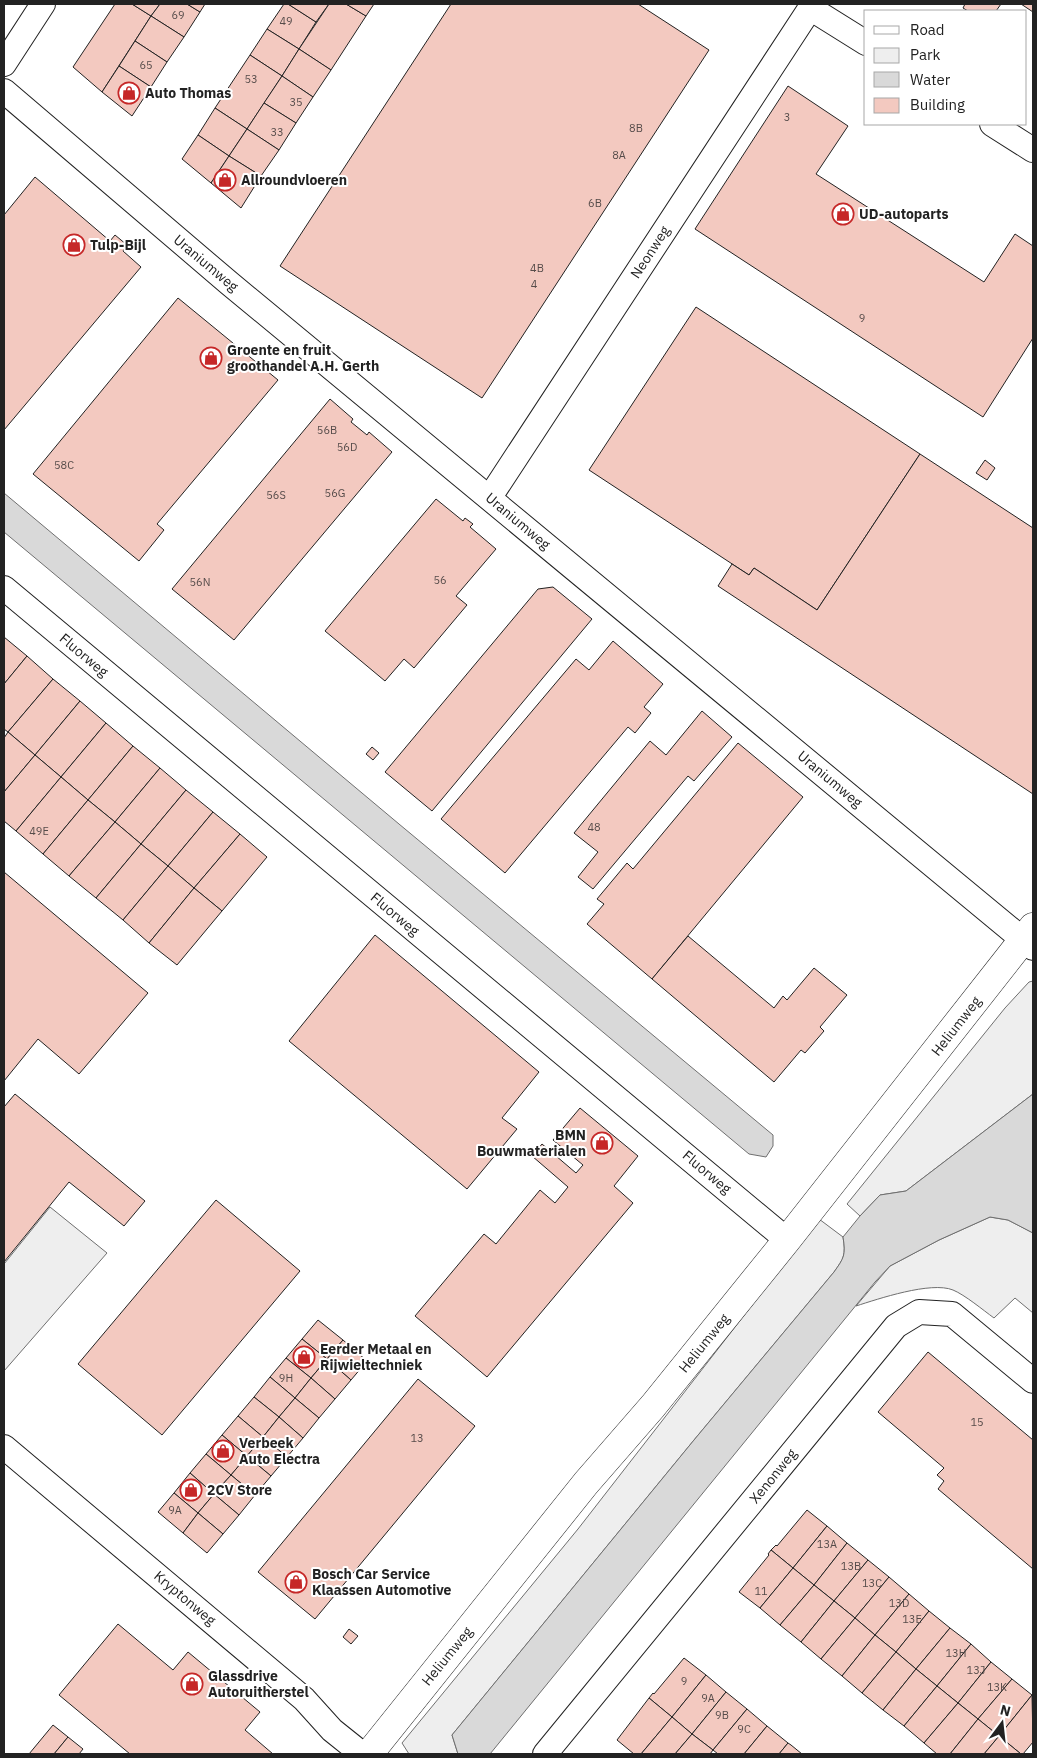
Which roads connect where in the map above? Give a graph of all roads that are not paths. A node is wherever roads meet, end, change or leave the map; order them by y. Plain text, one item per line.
1 (43, 4) edge
2 (811, 6) edge
3 (864, 42) edge
4 (4, 64) edge
5 (4, 91) edge
6 (994, 125) edge
7 (1033, 150) edge
8 (490, 497) junction
9 (4, 588) edge
10 (1030, 938) edge
11 (787, 1240) junction
12 (1033, 1381) edge
13 (4, 1447) edge
14 (362, 1754) edge
15 (369, 1754) edge
16 (544, 1754) edge

1 - 4 street
2 - 3 street, Neonweg
2 - 8 street, Neonweg
5 - 8 street, Uraniumweg
6 - 7 street
8 - 10 street, Uraniumweg
9 - 11 street, Fluorweg
10 - 11 street, Heliumweg
11 - 15 street, Heliumweg
12 - 16 street, Xenonweg
13 - 14 street, Kryptonweg

